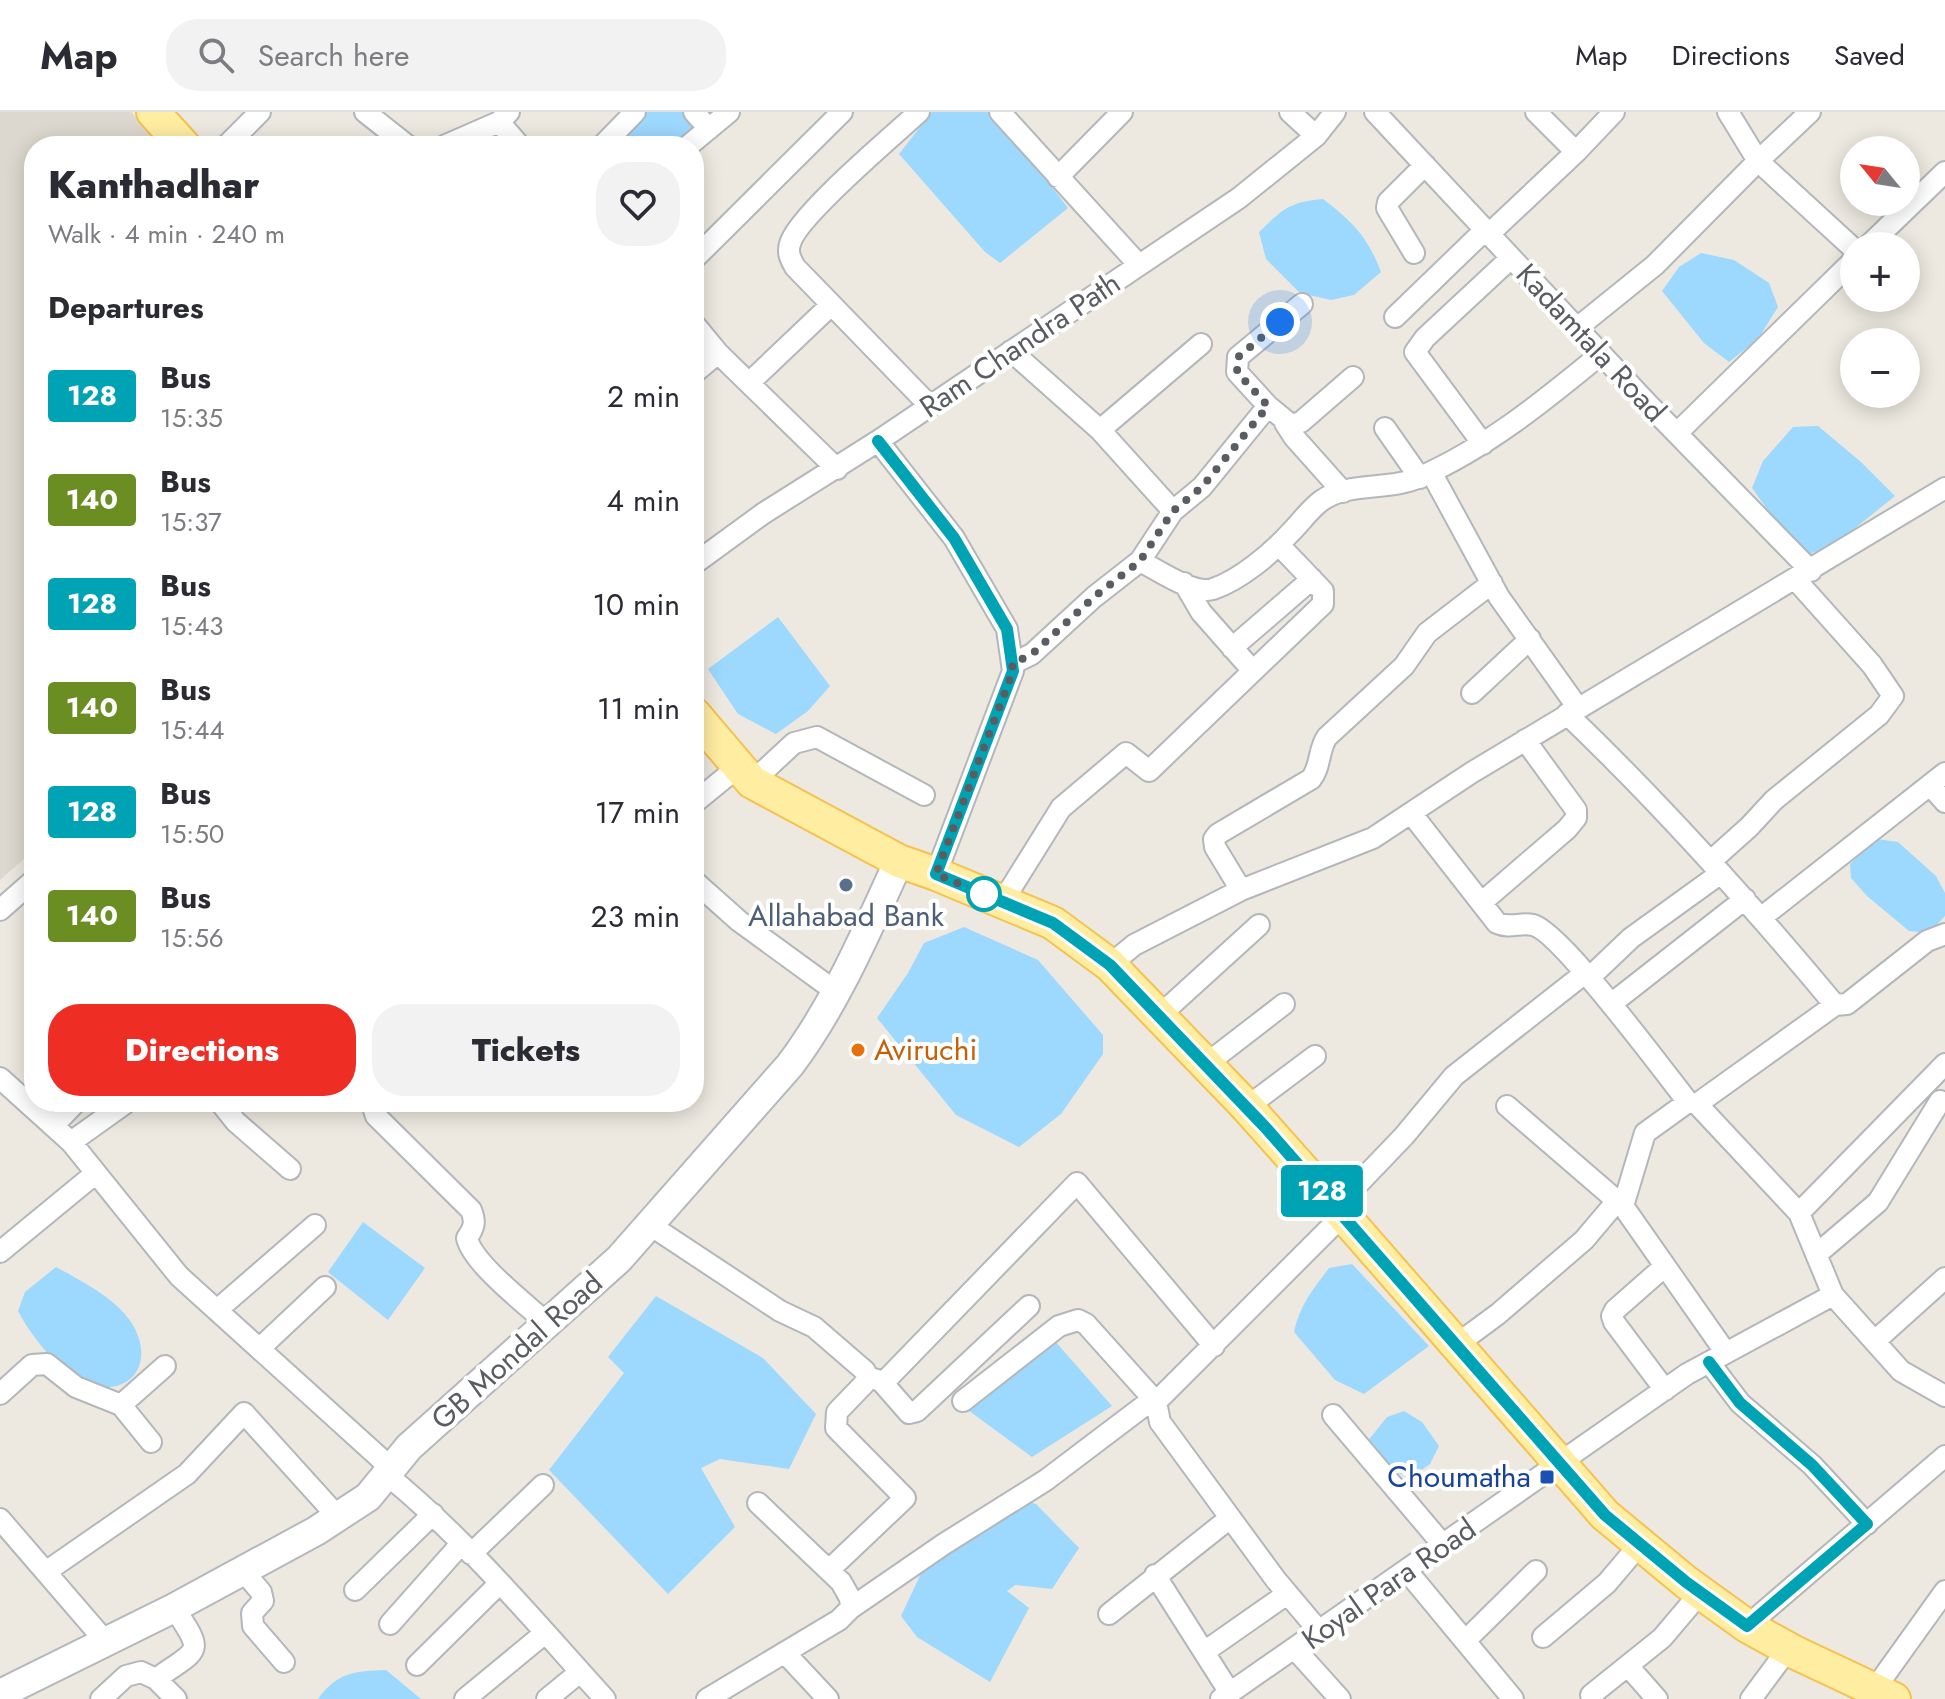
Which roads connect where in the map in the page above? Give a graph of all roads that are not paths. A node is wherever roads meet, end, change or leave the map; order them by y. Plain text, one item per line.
1 (153, 112) edge
2 (260, 112) edge
3 (365, 112) edge
4 (635, 112) edge
5 (694, 112) edge
6 (729, 112) edge
7 (842, 112) edge
8 (919, 112) edge
9 (1122, 112) edge
10 (1290, 112) edge
11 (1335, 112) edge
12 (1375, 112) edge
13 (1536, 112) edge
14 (1614, 112) edge
15 (1728, 112) edge
16 (1810, 112) edge
17 (1005, 114) edge
18 (504, 117) edge
19 (709, 129) junction
20 (175, 136) edge
21 (236, 136) edge
22 (395, 136) edge
23 (465, 136) edge
24 (514, 136) edge
25 (612, 136) edge
26 (700, 136) edge
27 (1316, 136) junction
28 (1576, 152) junction
29 (1758, 161) junction
30 (1425, 165) junction
31 (1945, 172) edge
32 (1058, 177) junction
33 (1487, 232) junction
34 (1883, 232) edge
35 (1840, 236) edge
36 (704, 249) edge
37 (1414, 253) dead end
38 (1511, 258) junction
39 (1138, 264) junction
40 (1840, 274) edge
41 (1302, 304) dead end
42 (831, 305) junction
43 (1395, 317) dead end
44 (1577, 328) junction
45 (704, 336) edge
46 (1201, 344) dead end
47 (1011, 351) junction
48 (718, 353) junction
49 (1601, 354) junction
50 (704, 365) edge
51 (1353, 377) dead end
52 (749, 383) junction
53 (930, 406) junction
54 (1268, 406) junction
55 (1285, 423) junction
56 (1385, 428) dead end
57 (1100, 430) junction
58 (1677, 433) junction
59 (878, 441) junction
60 (1483, 444) junction
61 (837, 469) junction
62 (1425, 475) junction
63 (1343, 492) junction
64 (1942, 496) edge
65 (1173, 511) junction
66 (1279, 545) junction
67 (704, 557) edge
68 (1140, 561) junction
69 (1803, 575) junction
70 (1312, 579) junction
71 (1184, 583) junction
72 (1492, 583) junction
73 (1530, 639) junction
74 (1232, 648) junction
75 (1012, 664) junction
76 (1253, 671) junction
77 (1472, 693) dead end
78 (1573, 711) junction
79 (704, 726) edge
80 (1525, 740) junction
81 (745, 774) junction
82 (1938, 779) edge
83 (924, 795) dead end
84 (704, 797) edge
85 (1945, 802) edge
86 (1411, 813) junction
87 (899, 861) junction
88 (1716, 867) junction
89 (936, 874) junction
90 (24, 889) edge
91 (704, 890) edge
92 (1241, 890) junction
93 (1745, 899) junction
94 (1003, 901) junction
95 (1481, 903) junction
96 (0, 910) edge
97 (1762, 917) junction
98 (1259, 925) dead end
99 (1945, 934) edge
100 (1110, 965) junction
101 (1587, 976) junction
102 (835, 991) junction
103 (1284, 1004) dead end
104 (1611, 1004) junction
105 (1835, 1005) junction
106 (1159, 1016) junction
107 (1315, 1056) dead end
108 (1945, 1064) edge
109 (1205, 1065) junction
110 (0, 1078) edge
111 (24, 1100) edge
112 (1940, 1101) dead end
113 (1692, 1103) junction
114 (1507, 1106) dead end
115 (1247, 1107) junction
116 (38, 1112) edge
117 (66, 1112) edge
118 (113, 1112) edge
119 (228, 1112) edge
120 (375, 1112) edge
121 (53, 1126) junction
122 (71, 1142) junction
123 (290, 1169) dead end
124 (96, 1173) junction
125 (1620, 1203) junction
126 (1340, 1211) junction
127 (1799, 1213) junction
128 (315, 1225) dead end
129 (650, 1225) junction
130 (0, 1252) edge
131 (1817, 1254) junction
132 (1665, 1266) junction
133 (1945, 1278) edge
134 (325, 1287) dead end
135 (1833, 1295) junction
136 (1029, 1306) dead end
137 (217, 1310) junction
138 (548, 1324) junction
139 (1875, 1341) junction
140 (1456, 1345) junction
141 (1214, 1346) junction
142 (260, 1348) junction
143 (1718, 1357) junction
144 (165, 1366) dead end
145 (874, 1379) junction
146 (1665, 1390) junction
147 (0, 1394) edge
148 (1945, 1396) edge
149 (1154, 1400) junction
150 (963, 1401) dead end
151 (121, 1405) junction
152 (1333, 1415) dead end
153 (151, 1442) dead end
154 (1945, 1456) edge
155 (1560, 1464) junction
156 (389, 1471) junction
157 (543, 1485) dead end
158 (758, 1503) dead end
159 (433, 1514) junction
160 (338, 1517) junction
161 (1230, 1518) junction
162 (0, 1519) edge
163 (1867, 1524) junction
164 (1640, 1544) junction
165 (1444, 1546) junction
166 (466, 1549) junction
167 (829, 1570) junction
168 (47, 1571) junction
169 (243, 1571) junction
170 (1407, 1571) junction
171 (1536, 1571) dead end
172 (1155, 1575) junction
173 (499, 1584) junction
174 (355, 1590) dead end
175 (1945, 1591) edge
176 (1701, 1592) junction
177 (1287, 1594) junction
178 (174, 1608) junction
179 (851, 1608) junction
180 (1109, 1614) dead end
181 (390, 1624) dead end
182 (1747, 1626) junction
183 (1319, 1631) junction
184 (545, 1633) junction
185 (1543, 1637) dead end
186 (1465, 1641) junction
187 (106, 1642) junction
188 (1295, 1649) junction
189 (1788, 1649) junction
190 (1204, 1652) junction
191 (785, 1653) junction
192 (284, 1662) dead end
193 (417, 1665) dead end
194 (1628, 1666) junction
195 (580, 1672) junction
196 (156, 1679) junction
197 (0, 1694) edge
198 (1884, 1694) edge
199 (1591, 1695) dead end
200 (1226, 1696) edge
201 (101, 1699) edge
202 (176, 1699) edge
203 (465, 1699) edge
204 (547, 1699) edge
205 (605, 1699) edge
206 (707, 1699) edge
207 (828, 1699) edge
208 (1340, 1699) edge
209 (1513, 1699) edge
210 (1657, 1699) edge
211 (1751, 1699) edge

1 - 20 main road
2 - 21 street
3 - 22 street
4 - 25 street
5 - 19 street
6 - 19 street
7 - 36 street
8 - 42 street
9 - 32 street
10 - 27 street
11 - 27 street, Ram Chandra Path
12 - 30 street, Kadamtala Road
13 - 28 street
14 - 28 street
15 - 29 street
16 - 29 street
17 - 32 street
18 - 23 street
18 - 24 street
19 - 26 street
27 - 39 street, Ram Chandra Path
28 - 33 street
29 - 35 street
29 - 44 street
30 - 33 street, Kadamtala Road
30 - 37 street
31 - 34 street
32 - 39 street
33 - 38 street, Kadamtala Road
33 - 43 street
38 - 44 street, Kadamtala Road
38 - 60 street
39 - 47 street, Ram Chandra Path
40 - 58 street
41 - 54 street
42 - 52 street
42 - 53 street
44 - 49 street, Kadamtala Road
45 - 48 street
46 - 57 street
47 - 53 street, Ram Chandra Path
47 - 57 street
48 - 50 street
48 - 52 street
49 - 58 street, Kadamtala Road
49 - 60 street
51 - 55 street
52 - 61 street
53 - 59 street, Ram Chandra Path
54 - 55 street
54 - 65 street
55 - 63 street
56 - 62 street
57 - 65 street
58 - 69 street, Kadamtala Road
59 - 61 street, Ram Chandra Path
59 - 75 street
60 - 62 street
61 - 67 street, Ram Chandra Path
62 - 63 street
62 - 72 street
63 - 66 street
64 - 69 street
65 - 68 street
66 - 70 street
66 - 71 street
68 - 71 street
68 - 75 street
69 - 78 street
69 - 88 street, Kadamtala Road
70 - 74 street
70 - 76 street
71 - 74 street
72 - 73 street
72 - 92 street
73 - 77 street
73 - 78 street
74 - 76 street
75 - 89 street
76 - 94 street
78 - 80 street
78 - 88 street
79 - 81 main road
80 - 86 street
80 - 95 street
81 - 83 street
81 - 84 street
81 - 87 main road
82 - 85 street
82 - 97 street
86 - 92 street
86 - 95 street
87 - 89 main road
87 - 102 street, GB Mondal Road
88 - 93 street
88 - 101 street
89 - 94 main road
90 - 96 street
91 - 102 street
92 - 100 street
93 - 97 street
93 - 104 street
94 - 100 main road
95 - 101 street
97 - 105 street
98 - 106 street
99 - 105 street
100 - 106 main road
101 - 104 street
101 - 126 street
102 - 129 street, GB Mondal Road
103 - 109 street
104 - 113 street
105 - 113 street
106 - 109 main road
107 - 115 street
108 - 127 street
109 - 115 main road
110 - 111 street
112 - 131 street
113 - 125 street
113 - 127 street
114 - 125 street
115 - 126 main road
116 - 121 street
117 - 121 street
118 - 122 street
119 - 123 street
120 - 138 street
121 - 122 street
122 - 124 street
124 - 130 street
124 - 137 street
125 - 132 street
125 - 140 street
126 - 140 main road
126 - 141 street
127 - 131 street
128 - 137 street
129 - 138 street, GB Mondal Road
129 - 145 street
131 - 135 street
132 - 143 street
132 - 146 street
133 - 139 street
134 - 142 street
135 - 139 street
135 - 143 street, Koyal Para Road
136 - 145 street
137 - 142 street
138 - 156 street, GB Mondal Road
139 - 148 street
140 - 155 main road
141 - 145 street
141 - 149 street
142 - 156 street
143 - 146 street, Koyal Para Road
143 - 163 street
144 - 151 street
145 - 167 street
146 - 155 street, Koyal Para Road
147 - 151 street
149 - 150 street
149 - 161 street
149 - 179 street
151 - 153 street
152 - 165 street
154 - 163 street
155 - 164 main road
155 - 165 street, Koyal Para Road
156 - 159 street
156 - 160 street, GB Mondal Road
157 - 166 street
158 - 167 street
159 - 166 street
159 - 174 street
160 - 168 street
160 - 169 street, GB Mondal Road
161 - 172 street
161 - 177 street
162 - 168 street
163 - 182 street
164 - 176 main road
164 - 185 street
165 - 170 street, Koyal Para Road
166 - 173 street
166 - 181 street
167 - 179 street
168 - 187 street
169 - 178 street, GB Mondal Road
169 - 192 street
170 - 183 street, Koyal Para Road
170 - 186 street
171 - 186 street
172 - 180 street
172 - 190 street
173 - 184 street
173 - 193 street
175 - 198 street
176 - 182 main road
176 - 194 street
177 - 183 street
177 - 190 street
178 - 187 street, GB Mondal Road
178 - 196 street
179 - 191 street
182 - 189 main road
183 - 188 street, Koyal Para Road
184 - 195 street
184 - 203 street
186 - 209 street
187 - 197 street, GB Mondal Road
188 - 200 street, Koyal Para Road
188 - 208 street
189 - 198 main road
189 - 211 street
190 - 200 street
191 - 206 street
191 - 207 street
194 - 199 street
194 - 210 street
195 - 204 street
195 - 205 street
196 - 201 street
196 - 202 street

